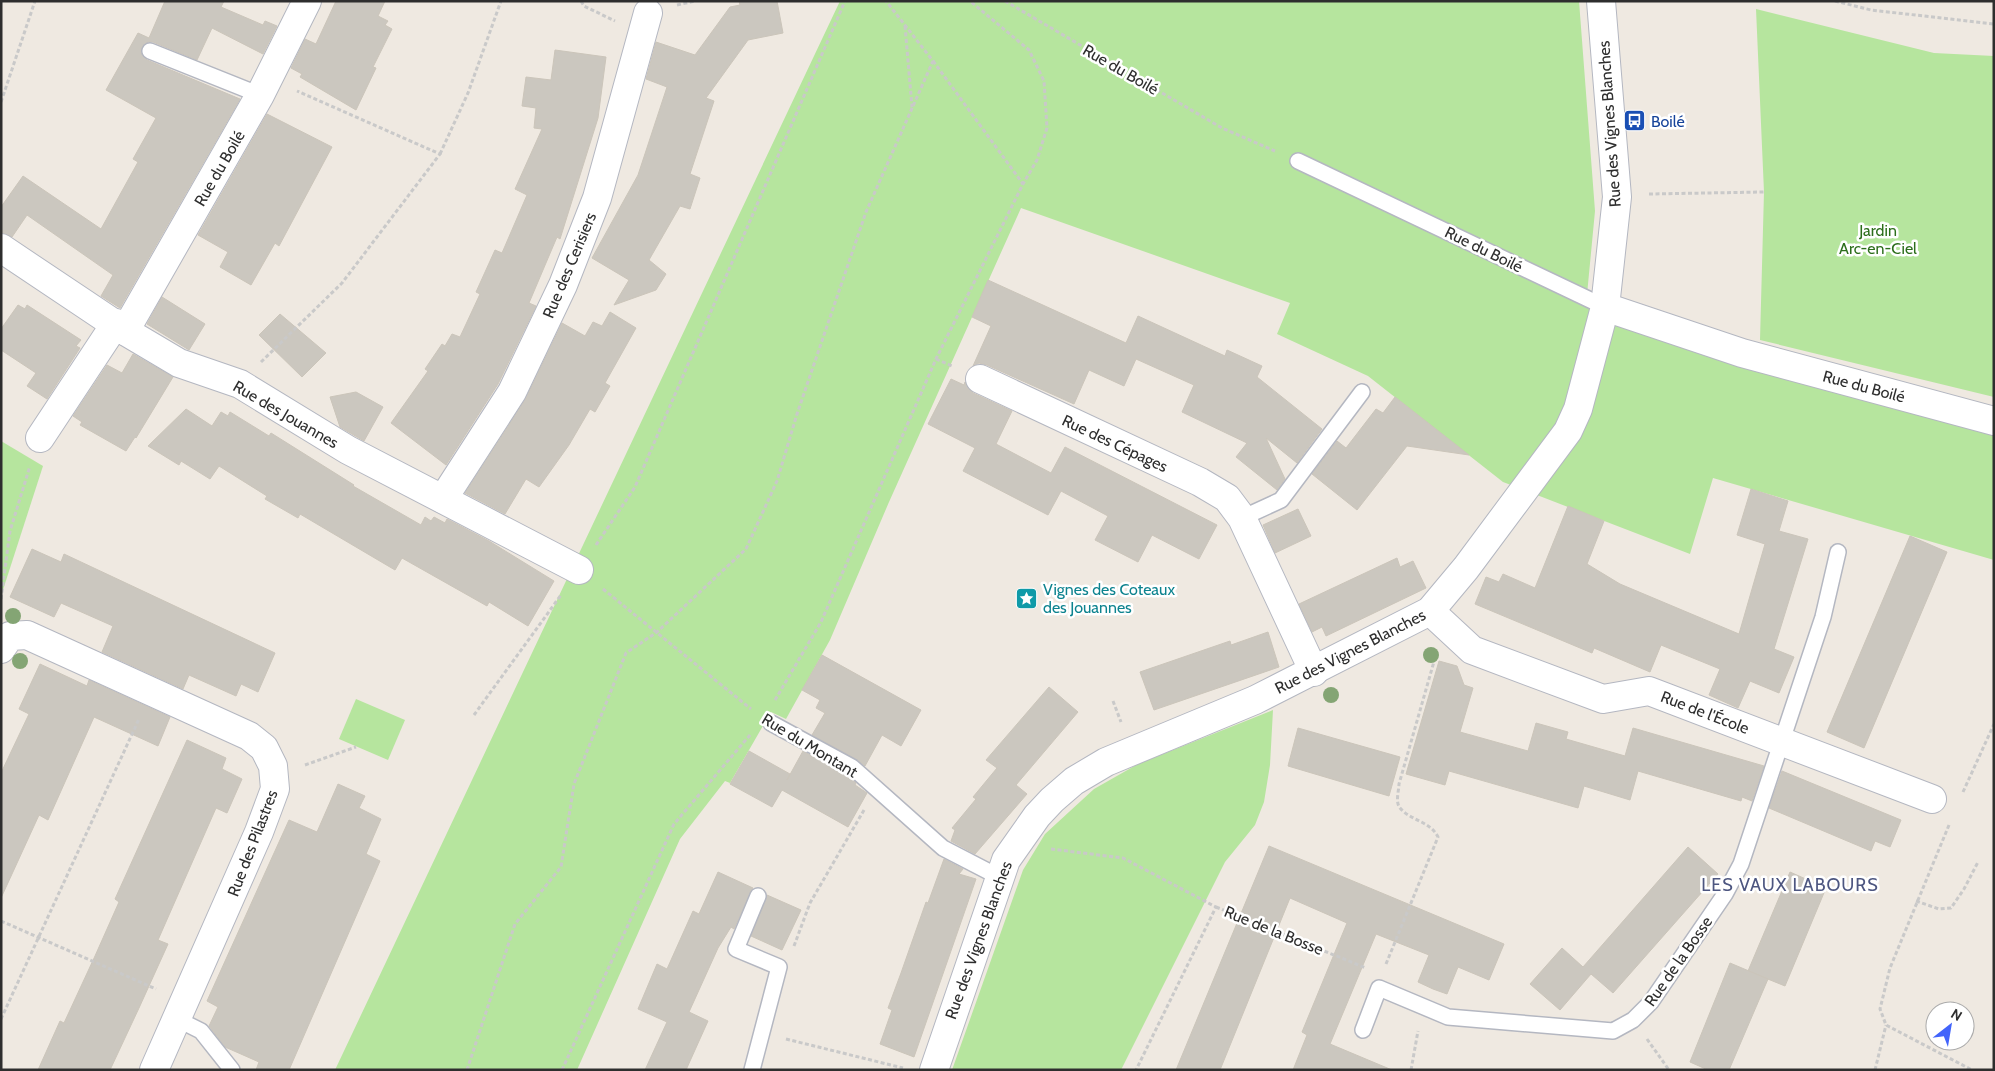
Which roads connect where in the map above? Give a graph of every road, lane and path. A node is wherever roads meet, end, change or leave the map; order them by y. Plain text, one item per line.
1 (35, 1) edge
2 (307, 1) edge
3 (501, 1) edge
4 (581, 1) edge
5 (846, 1) edge
6 (886, 1) edge
7 (970, 1) edge
8 (1005, 1) edge
9 (1601, 1) edge
10 (1835, 1) edge
11 (645, 24) joint
12 (1994, 24) edge
13 (905, 25) junction
14 (150, 51) dead end
15 (933, 61) junction
16 (264, 87) junction
17 (1, 102) edge
18 (912, 107) junction
19 (440, 154) junction
20 (1298, 161) joint
21 (1023, 184) junction
22 (1764, 192) dead end
23 (1640, 194) dead end
24 (1, 248) edge
25 (1604, 306) junction
26 (121, 327) junction
27 (258, 366) dead end
28 (980, 379) dead end
29 (1362, 392) dead end
30 (1994, 421) edge
31 (40, 438) joint
32 (444, 499) junction
33 (1242, 518) junction
34 (1838, 552) dead end
35 (3, 570) edge
36 (579, 570) junction
37 (1, 599) edge
38 (1430, 611) junction
39 (656, 632) junction
40 (1, 649) edge
41 (1437, 650) dead end
42 (1314, 672) junction
43 (151, 692) junction
44 (474, 715) dead end
45 (768, 721) junction
46 (1994, 724) edge
47 (1781, 741) junction
48 (356, 747) dead end
49 (302, 766) dead end
50 (877, 788) junction
51 (1962, 796) dead end
52 (1932, 799) dead end
53 (1953, 817) dead end
54 (1047, 848) dead end
55 (1978, 862) dead end
56 (998, 877) junction
57 (758, 896) dead end
58 (1916, 902) junction
59 (1216, 907) junction
60 (1, 921) edge
61 (38, 937) junction
62 (1359, 965) dead end
63 (779, 967) junction
64 (1379, 988) junction
65 (1423, 1008) junction
66 (181, 1011) junction
67 (1, 1019) edge
68 (1633, 1020) junction
69 (1886, 1025) junction
70 (1363, 1030) dead end
71 (761, 1033) junction
72 (154, 1070) edge
73 (232, 1070) edge
74 (467, 1070) edge
75 (562, 1070) edge
76 (752, 1070) edge
77 (910, 1070) edge
78 (934, 1070) edge
79 (1136, 1070) edge
80 (1411, 1070) edge
81 (1669, 1070) edge
82 (1876, 1070) edge
83 (1972, 1070) edge

1 - 17 path
2 - 16 street, Rue du Boilé
3 - 19 path
4 - 11 path
5 - 36 path
6 - 13 path
7 - 21 path
8 - 20 path, Rue du Boilé
9 - 25 street, Rue des Vignes Blanches
10 - 12 path
11 - 32 street, Rue des Cerisiers
13 - 15 path
13 - 18 path
14 - 16 lane
15 - 18 path
15 - 21 path
16 - 19 path
16 - 26 street, Rue du Boilé
18 - 39 path
19 - 27 path
20 - 25 lane, Rue du Boilé
21 - 45 path
22 - 23 path
24 - 26 street, Rue des Jouannes
25 - 30 street, Rue du Boilé
25 - 38 street, Rue des Vignes Blanches
26 - 31 street, Rue du Boilé
26 - 32 street, Rue des Jouannes
28 - 33 street, Rue des Cépages
29 - 33 lane
31 - 35 path
32 - 36 street, Rue des Jouannes
33 - 42 street, Rue des Cépages
34 - 47 lane, Rue de la Bosse
35 - 37 path
36 - 39 path, Rue du Montant
36 - 44 path
38 - 42 street, Rue des Vignes Blanches
38 - 47 street, Rue de l'École
39 - 45 path, Rue du Montant
39 - 74 path
40 - 43 street, Rue des Pilastres
41 - 64 path
42 - 56 street, Rue des Vignes Blanches
43 - 61 path
43 - 66 street, Rue des Pilastres
45 - 50 lane, Rue du Montant
45 - 75 path
46 - 51 path
47 - 52 street, Rue de l'École
47 - 68 lane, Rue de la Bosse
48 - 49 path
50 - 56 lane, Rue du Montant
50 - 63 path
53 - 58 path
54 - 59 path, Rue de la Bosse
55 - 58 path
56 - 78 street, Rue des Vignes Blanches
57 - 63 lane
58 - 69 path
59 - 62 path, Rue de la Bosse
59 - 79 path
60 - 61 path
61 - 66 path
61 - 67 path
63 - 71 lane
64 - 65 lane, Rue de la Bosse
64 - 70 lane
65 - 68 lane, Rue de la Bosse
65 - 80 path
66 - 72 street, Rue des Pilastres
66 - 73 lane
68 - 81 path
69 - 82 path
69 - 83 path
71 - 76 lane
71 - 77 path

